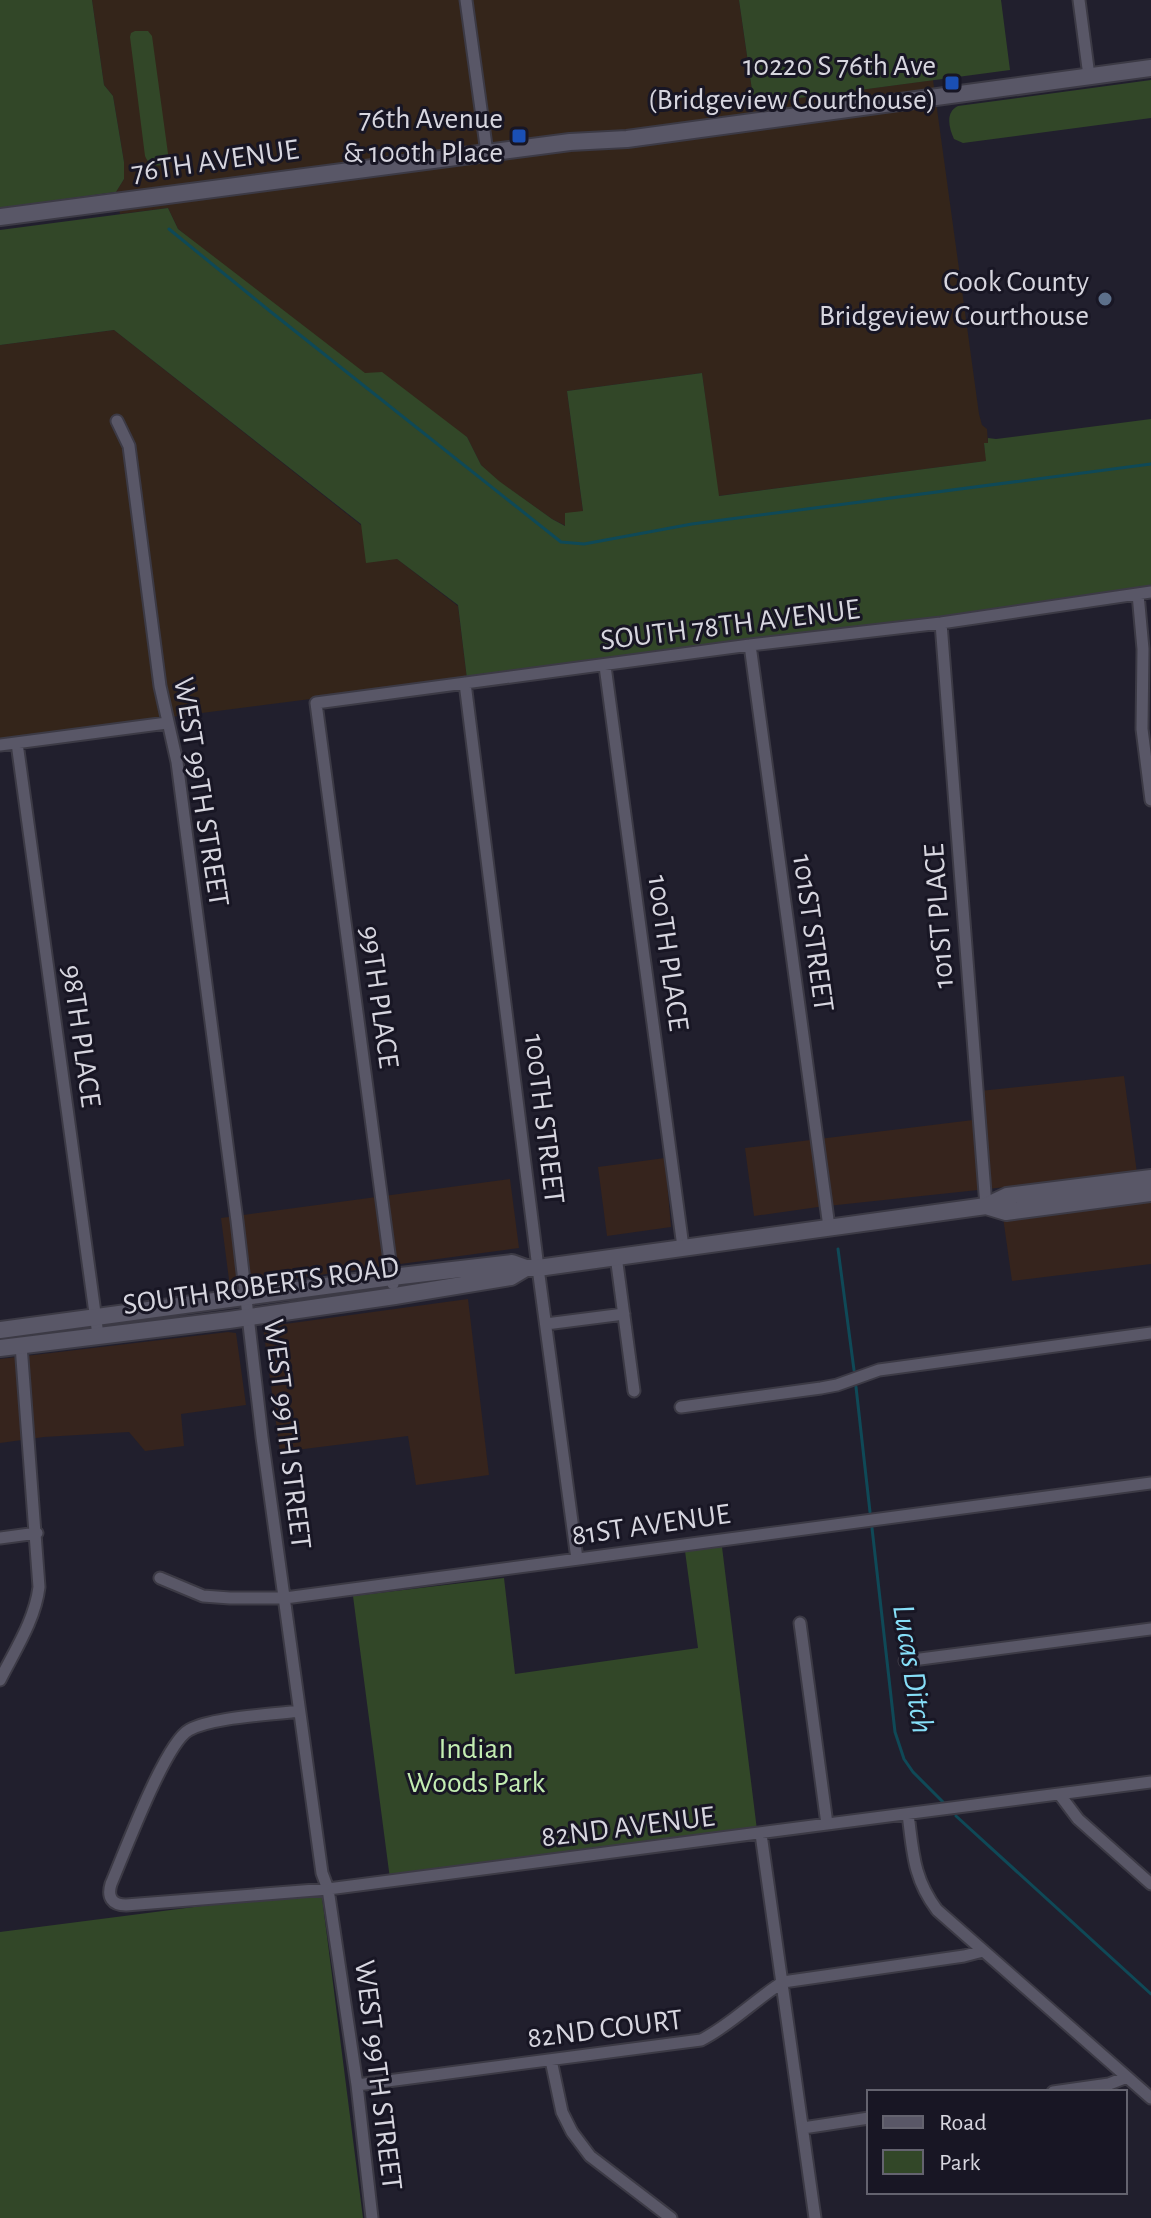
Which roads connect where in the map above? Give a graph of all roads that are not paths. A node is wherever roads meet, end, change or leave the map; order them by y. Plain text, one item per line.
1 (466, 0) edge
2 (1079, 0) edge
3 (1151, 68) edge
4 (1089, 76) junction
5 (487, 153) junction
6 (0, 217) edge
7 (117, 421) dead end
8 (1145, 593) edge
9 (941, 623) junction
10 (750, 645) junction
11 (605, 666) junction
12 (465, 683) junction
13 (316, 703) joint
14 (167, 723) junction
15 (17, 743) junction
16 (0, 745) edge
17 (1151, 800) edge
18 (1151, 1178) edge
19 (1151, 1193) edge
20 (986, 1206) junction
21 (829, 1227) junction
22 (683, 1247) junction
23 (616, 1256) junction
24 (532, 1268) junction
25 (392, 1277) junction
26 (395, 1296) junction
27 (245, 1298) junction
28 (624, 1314) junction
29 (247, 1317) junction
30 (95, 1318) junction
31 (546, 1324) junction
32 (0, 1330) edge
33 (1151, 1333) edge
34 (98, 1335) junction
35 (21, 1345) junction
36 (0, 1348) edge
37 (634, 1391) dead end
38 (681, 1407) dead end
39 (1151, 1483) edge
40 (37, 1533) junction
41 (0, 1538) edge
42 (577, 1559) junction
43 (160, 1578) dead end
44 (285, 1598) junction
45 (800, 1623) dead end
46 (1151, 1629) edge
47 (905, 1661) dead end
48 (0, 1680) edge
49 (299, 1711) junction
50 (1151, 1782) edge
51 (1060, 1795) junction
52 (908, 1814) junction
53 (827, 1824) junction
54 (761, 1834) junction
55 (1151, 1884) edge
56 (328, 1889) junction
57 (983, 1951) junction
58 (783, 1982) junction
59 (551, 2060) junction
60 (1127, 2077) junction
61 (357, 2085) junction
62 (1067, 2090) edge
63 (1151, 2098) edge
64 (867, 2118) edge
65 (803, 2128) junction
66 (372, 2218) edge
67 (671, 2218) edge
68 (815, 2218) edge

1 - 5 street
2 - 4 street
3 - 4 street, 76TH AVENUE
4 - 5 street, 76TH AVENUE
5 - 6 street, 76TH AVENUE
7 - 14 street, WEST 99TH STREET
8 - 9 street, SOUTH 78TH AVENUE
8 - 17 street
9 - 10 street, SOUTH 78TH AVENUE
9 - 20 street, 101ST PLACE
10 - 11 street, SOUTH 78TH AVENUE
10 - 21 street, 101ST STREET
11 - 12 street, SOUTH 78TH AVENUE
11 - 22 street, 100TH PLACE
12 - 13 street, SOUTH 78TH AVENUE
12 - 24 street, 100TH STREET
13 - 25 street, 99TH PLACE
14 - 15 street
14 - 27 street, WEST 99TH STREET
15 - 16 street
15 - 30 street, 98TH PLACE
18 - 20 street, SOUTH ROBERTS ROAD
19 - 20 street, SOUTH ROBERTS ROAD
20 - 21 street, SOUTH ROBERTS ROAD
21 - 22 street, SOUTH ROBERTS ROAD
22 - 23 street, SOUTH ROBERTS ROAD
23 - 24 street, SOUTH ROBERTS ROAD
23 - 28 street
24 - 25 street, SOUTH ROBERTS ROAD
24 - 26 street, SOUTH ROBERTS ROAD
24 - 31 street, 100TH STREET
25 - 26 street, 99TH PLACE
25 - 27 street, SOUTH ROBERTS ROAD
26 - 29 street, SOUTH ROBERTS ROAD
27 - 29 street, WEST 99TH STREET
27 - 30 street, SOUTH ROBERTS ROAD
28 - 31 street
28 - 37 street
29 - 34 street, SOUTH ROBERTS ROAD
29 - 44 street, WEST 99TH STREET
30 - 32 street, SOUTH ROBERTS ROAD
30 - 34 street, 98TH PLACE
31 - 42 street, 100TH STREET
33 - 38 street
34 - 35 street, SOUTH ROBERTS ROAD
35 - 36 street, SOUTH ROBERTS ROAD
35 - 40 street
39 - 42 street, 81ST AVENUE
40 - 41 street
40 - 48 street
42 - 44 street, 81ST AVENUE
43 - 44 street, 81ST AVENUE
44 - 49 street, WEST 99TH STREET
45 - 53 street
46 - 47 street
49 - 56 street, WEST 99TH STREET
49 - 56 street, 82ND AVENUE
50 - 51 street, 82ND AVENUE
51 - 52 street, 82ND AVENUE
51 - 55 street
52 - 53 street, 82ND AVENUE
52 - 57 street
53 - 54 street, 82ND AVENUE
54 - 56 street, 82ND AVENUE
54 - 58 street
56 - 61 street, WEST 99TH STREET
57 - 58 street, 82ND COURT
57 - 60 street
58 - 59 street, 82ND COURT
58 - 65 street
59 - 61 street, 82ND COURT
59 - 67 street
60 - 62 street
60 - 63 street
61 - 66 street, WEST 99TH STREET
64 - 65 street
65 - 68 street

